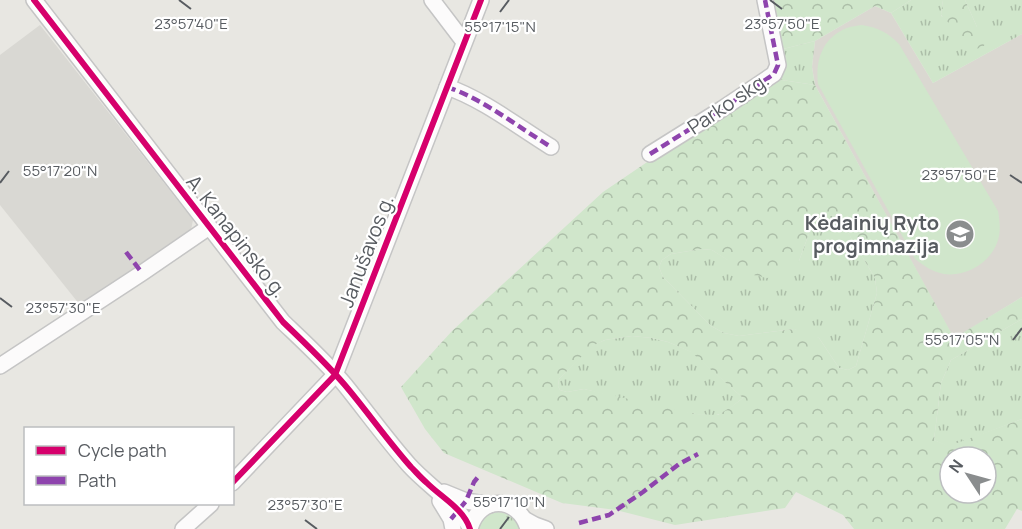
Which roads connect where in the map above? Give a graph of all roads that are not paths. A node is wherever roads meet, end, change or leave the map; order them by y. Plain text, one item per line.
1 (33, 0) edge
2 (432, 0) edge
3 (481, 0) edge
4 (765, 0) edge
5 (464, 42) junction
6 (447, 87) junction
7 (550, 147) dead end
8 (650, 154) dead end
9 (208, 227) junction
10 (0, 366) edge
11 (335, 375) junction
12 (234, 481) edge
13 (426, 482) junction
14 (210, 505) edge
15 (490, 505) junction
16 (527, 525) edge
17 (470, 528) edge
18 (183, 529) edge
19 (453, 529) edge
20 (546, 529) edge

1 - 9 street, A. Kanapinsko g.
2 - 5 street
3 - 5 street, Janušavos g.
4 - 8 street, Parko skg.
5 - 6 street, Janušavos g.
6 - 7 street
6 - 11 street, Janušavos g.
9 - 10 street
9 - 11 street, A. Kanapinsko g.
11 - 12 street, Janušavos g.
11 - 13 street, A. Kanapinsko g.
13 - 15 street
13 - 17 street
13 - 19 street
14 - 18 street
15 - 16 street
15 - 17 street
16 - 20 street

